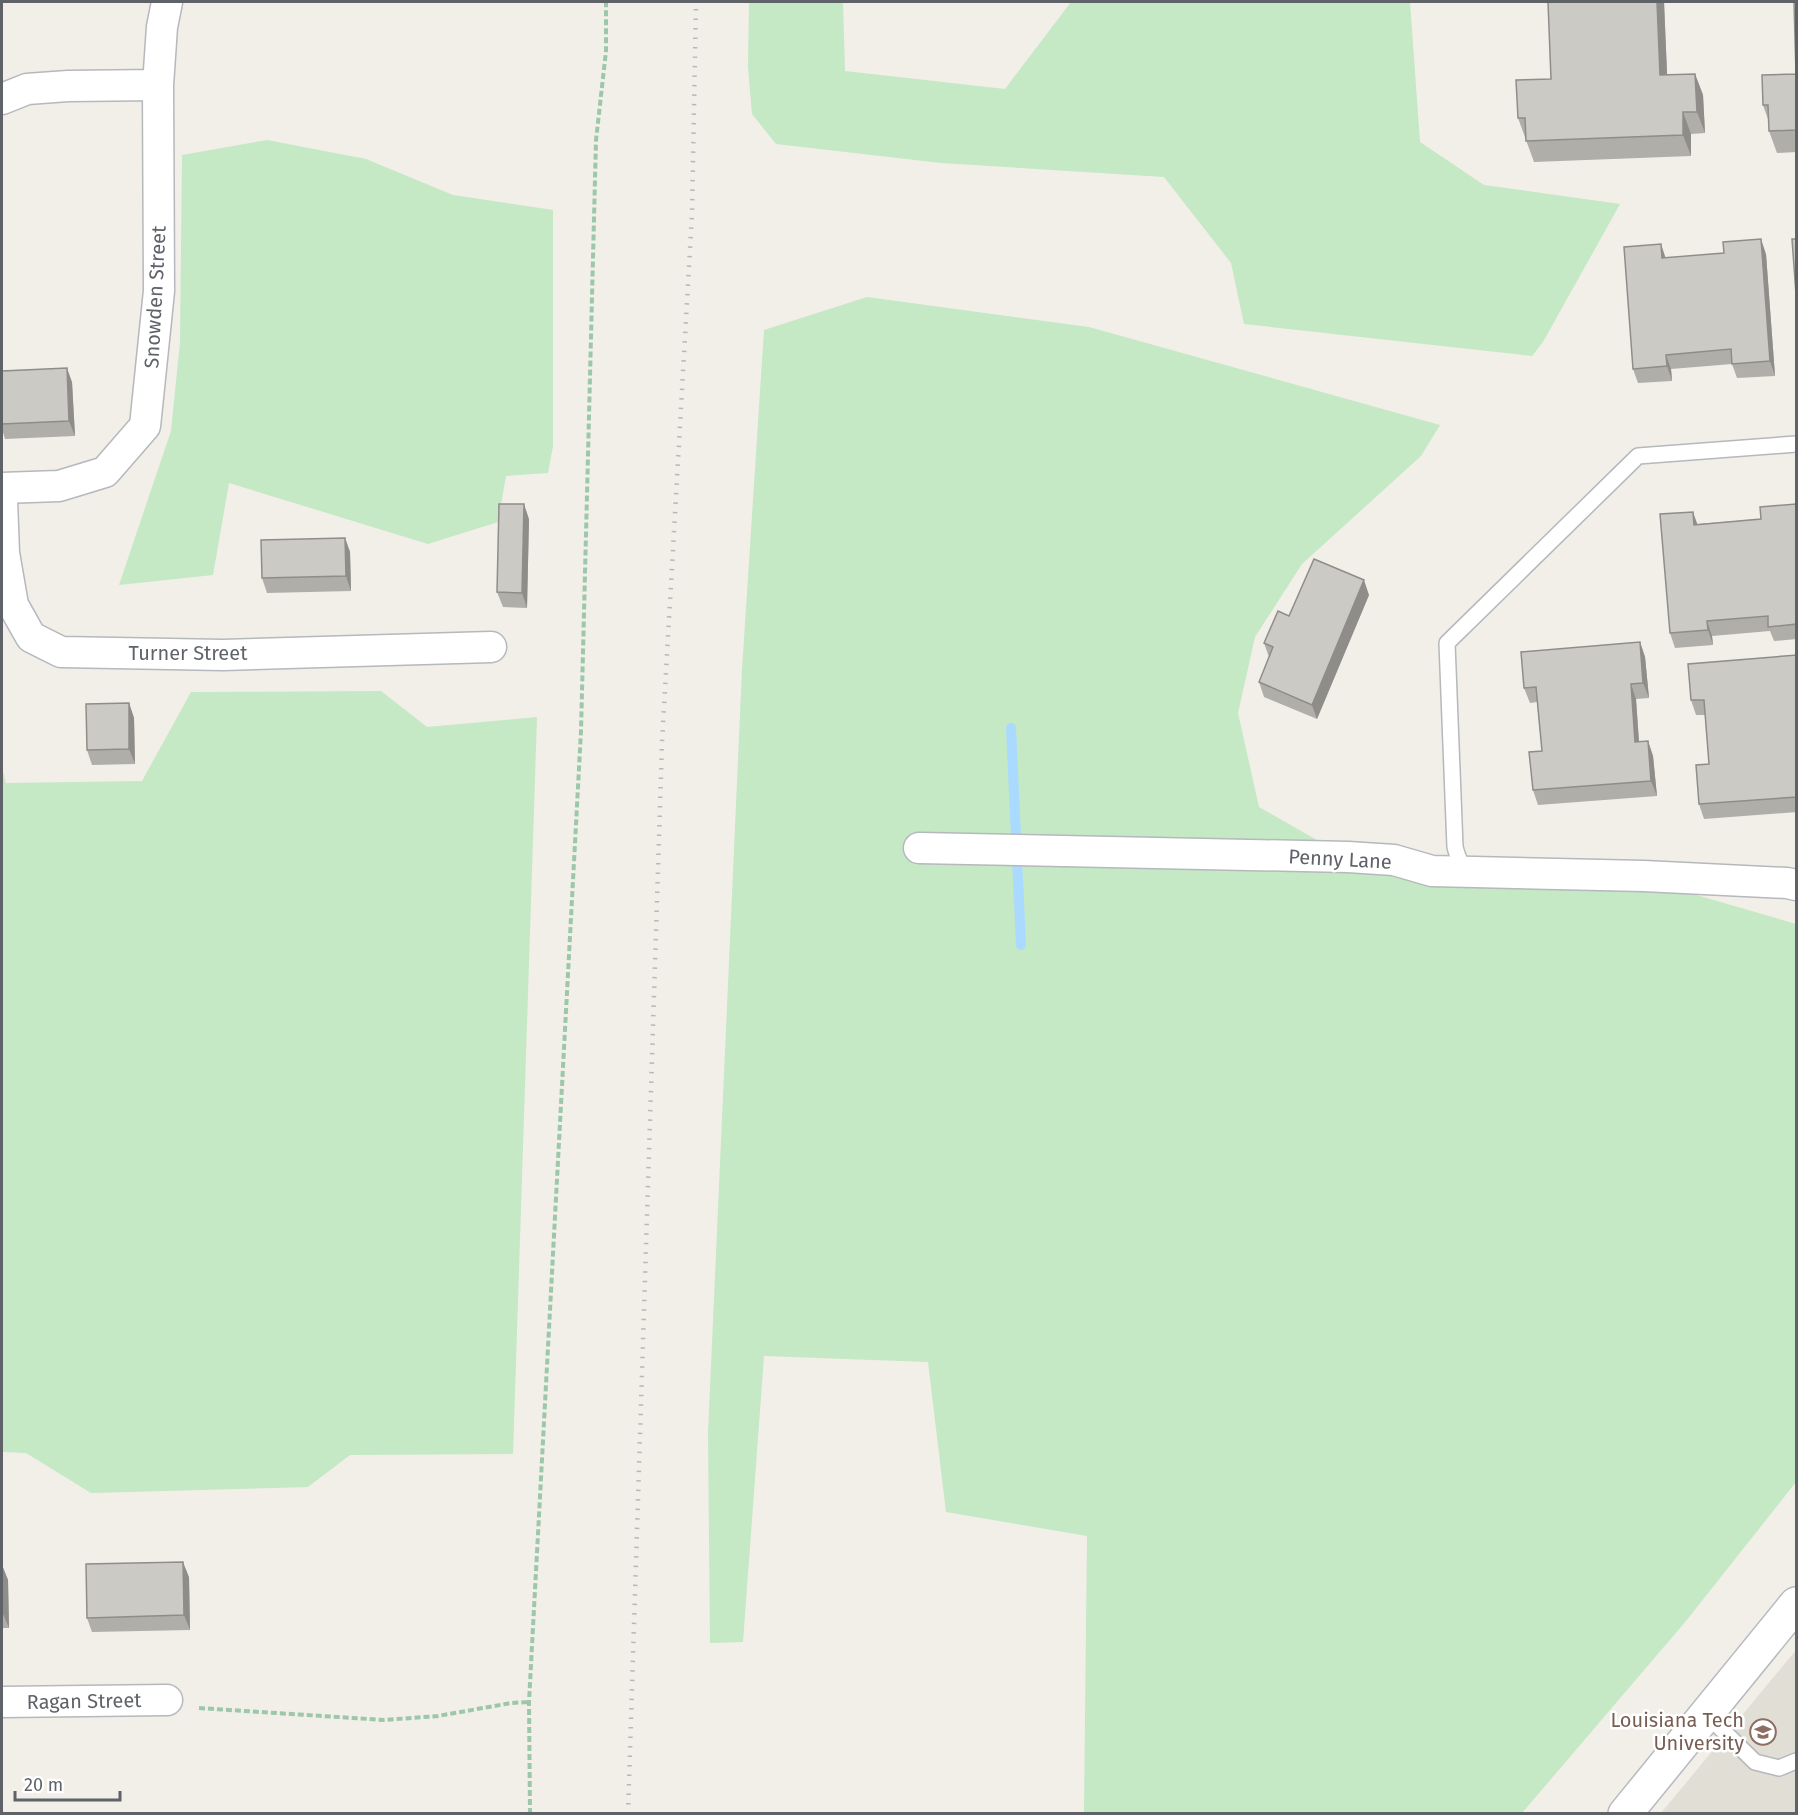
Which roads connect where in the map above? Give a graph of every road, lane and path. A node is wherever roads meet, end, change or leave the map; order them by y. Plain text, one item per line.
1 (167, 2) edge
2 (606, 2) edge
3 (158, 86) junction
4 (2, 99) edge
5 (1797, 444) edge
6 (2, 488) edge
7 (2, 500) edge
8 (491, 647) dead end
9 (919, 848) dead end
10 (1472, 872) junction
11 (1797, 885) edge
12 (1797, 1604) edge
13 (167, 1700) joint
14 (2, 1702) edge
15 (529, 1702) junction
16 (1706, 1714) junction
17 (1797, 1761) edge
18 (530, 1814) edge
19 (1625, 1814) edge

1 - 3 street, Snowden Street
2 - 15 path
3 - 4 street
3 - 6 street, Snowden Street
5 - 10 lane
7 - 8 street, Turner Street
9 - 10 street, Penny Lane
10 - 11 street, Penny Lane
12 - 16 main road
13 - 14 street, Ragan Street
13 - 15 path
15 - 18 path
16 - 17 lane
16 - 19 main road

